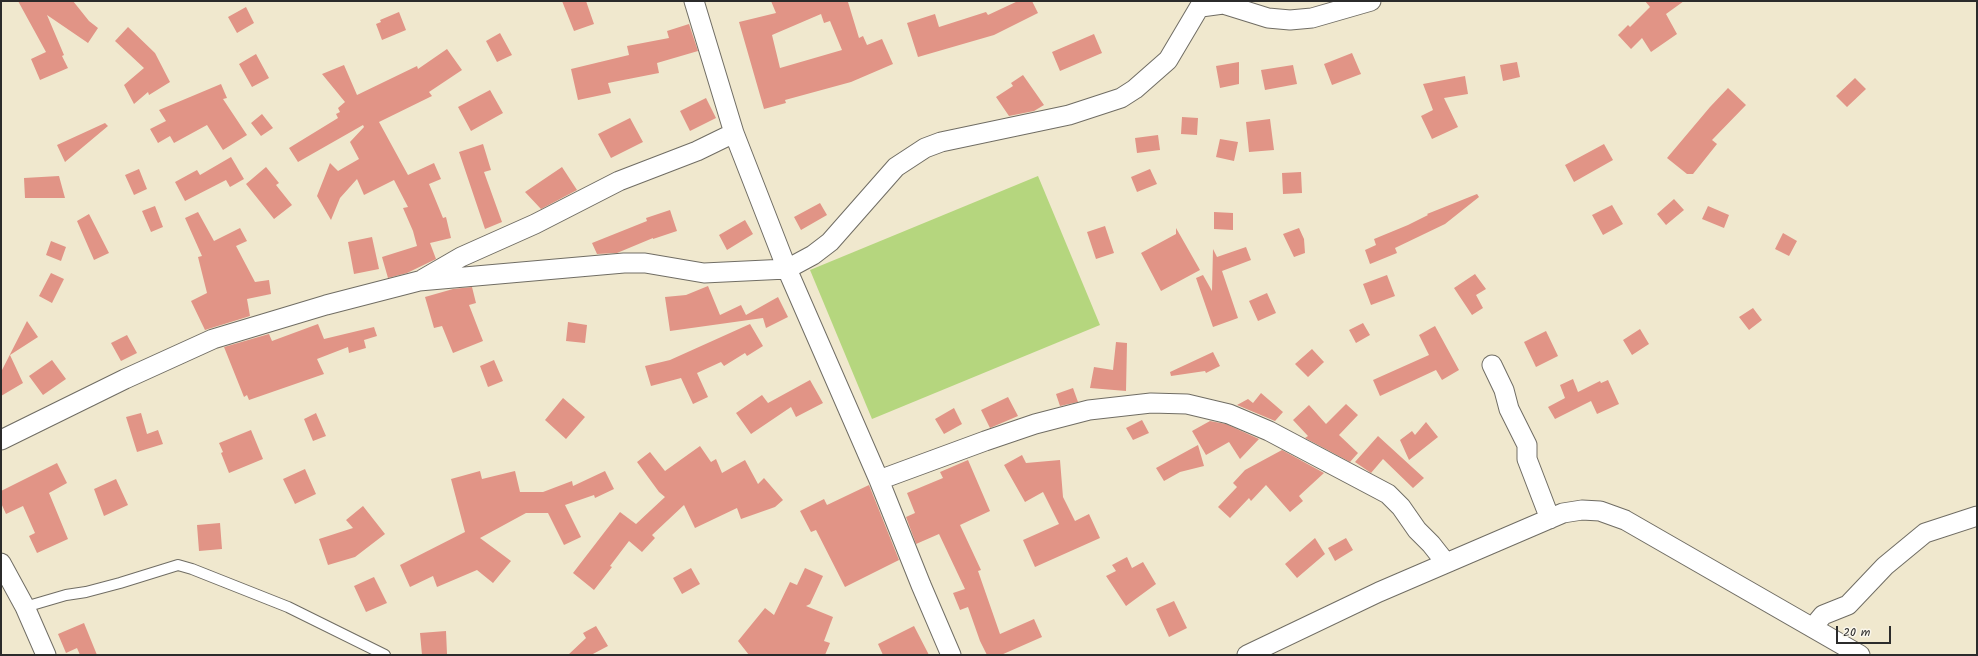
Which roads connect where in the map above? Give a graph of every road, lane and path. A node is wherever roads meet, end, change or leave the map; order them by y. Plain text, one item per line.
1 (694, 1) edge
2 (1371, 1) edge
3 (1202, 4) edge
4 (734, 133) junction
5 (787, 269) junction
6 (419, 281) junction
7 (1492, 365) dead end
8 (1, 440) edge
9 (879, 480) junction
10 (1977, 516) edge
11 (1550, 519) junction
12 (1, 563) edge
13 (1446, 564) junction
14 (25, 607) junction
15 (1813, 627) junction
16 (46, 655) edge
17 (386, 655) edge
18 (952, 655) edge
19 (1247, 655) edge
20 (1860, 655) edge

1 - 4 street
2 - 3 street
3 - 5 street
4 - 5 street
4 - 6 street
5 - 6 street
5 - 9 street
6 - 8 street
7 - 11 street
9 - 13 street
9 - 18 street
10 - 15 street
11 - 13 street
11 - 15 street
12 - 14 street
13 - 19 street
14 - 16 street
14 - 17 lane
15 - 20 street

